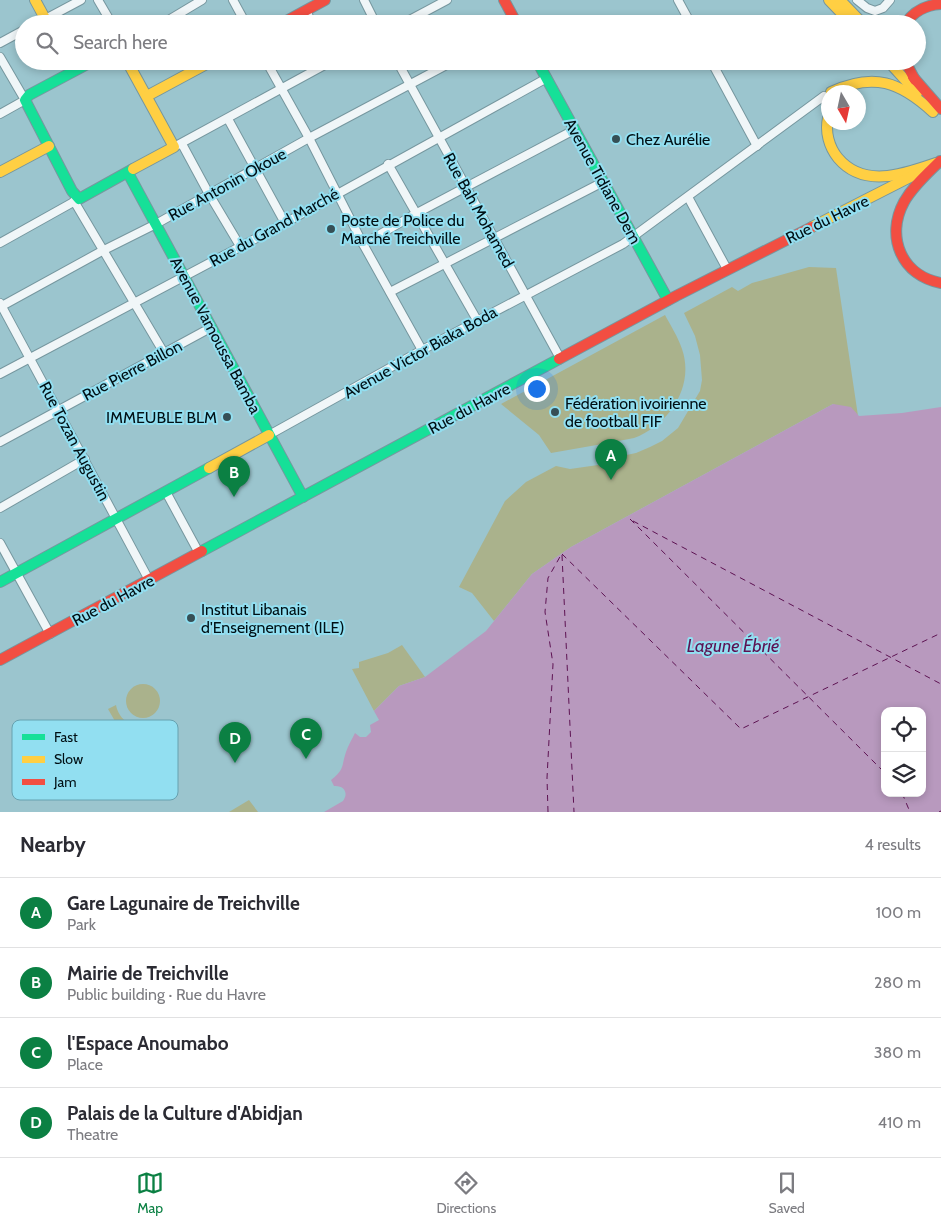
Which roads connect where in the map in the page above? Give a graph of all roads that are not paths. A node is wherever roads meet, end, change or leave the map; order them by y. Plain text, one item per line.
1 (35, 0) edge
2 (81, 0) edge
3 (98, 0) edge
4 (202, 0) edge
5 (233, 0) edge
6 (325, 0) edge
7 (364, 0) edge
8 (447, 0) edge
9 (504, 0) edge
10 (678, 0) edge
11 (829, 0) edge
12 (840, 0) edge
13 (857, 0) edge
14 (890, 0) edge
15 (941, 4) edge
16 (306, 10) junction
17 (40, 15) edge
18 (55, 15) edge
19 (107, 15) edge
20 (177, 15) edge
21 (241, 15) edge
22 (297, 15) edge
23 (308, 15) edge
24 (372, 15) edge
25 (419, 15) edge
26 (512, 15) edge
27 (686, 15) edge
28 (843, 15) edge
29 (854, 15) edge
30 (912, 15) edge
31 (15, 35) edge
32 (0, 43) edge
33 (0, 57) edge
34 (66, 70) edge
35 (132, 70) edge
36 (196, 70) edge
37 (270, 70) edge
38 (316, 70) edge
39 (401, 70) edge
40 (438, 70) edge
41 (543, 70) edge
42 (716, 70) edge
43 (897, 70) edge
44 (906, 70) edge
45 (910, 70) edge
46 (547, 78) junction
47 (915, 80) junction
48 (859, 83) junction
49 (410, 85) junction
50 (853, 85) edge
51 (856, 85) edge
52 (280, 90) junction
53 (148, 96) junction
54 (821, 99) edge
55 (26, 100) junction
56 (937, 111) edge
57 (0, 114) edge
58 (228, 119) junction
59 (941, 121) edge
60 (574, 130) junction
61 (827, 130) edge
62 (438, 137) junction
63 (309, 138) junction
64 (49, 146) junction
65 (178, 146) junction
66 (757, 146) junction
67 (941, 161) edge
68 (388, 164) junction
69 (256, 168) junction
70 (0, 172) edge
71 (128, 173) junction
72 (603, 182) junction
73 (466, 188) junction
74 (336, 193) junction
75 (209, 194) junction
76 (688, 197) junction
77 (76, 200) junction
78 (417, 213) junction
79 (285, 223) junction
80 (156, 224) junction
81 (634, 236) junction
82 (494, 237) junction
83 (0, 243) edge
84 (363, 244) junction
85 (240, 246) junction
86 (102, 250) junction
87 (445, 264) junction
88 (727, 269) junction
89 (184, 277) junction
90 (941, 283) edge
91 (390, 292) junction
92 (526, 294) junction
93 (668, 300) junction
94 (135, 302) junction
95 (1, 305) edge
96 (477, 320) junction
97 (212, 327) junction
98 (422, 350) junction
99 (164, 353) junction
100 (29, 358) junction
101 (560, 358) junction
102 (0, 374) edge
103 (58, 410) junction
104 (269, 435) junction
105 (0, 442) edge
106 (85, 459) junction
107 (166, 492) junction
108 (303, 497) junction
109 (0, 508) edge
110 (116, 519) junction
111 (0, 543) edge
112 (199, 553) junction
113 (17, 573) junction
114 (149, 580) junction
115 (0, 582) edge
116 (50, 634) junction
117 (0, 660) edge

1 - 17 main road
2 - 18 street
3 - 19 street
4 - 20 street
5 - 21 street
6 - 16 main road
7 - 24 street
8 - 25 street
9 - 26 main road
10 - 27 street
11 - 28 main road
12 - 29 main road
13 - 14 street
15 - 30 main road
16 - 22 main road
16 - 23 street
31 - 32 street
33 - 55 street
34 - 55 main road
35 - 53 main road
36 - 53 main road
37 - 52 street
38 - 52 street
39 - 49 street, Rue Bah Mohamed
40 - 49 street, Rue Antonin Okoue
41 - 46 main road, Avenue Tidiane Dem
42 - 66 street
43 - 56 main road
44 - 47 main road
45 - 47 main road
46 - 60 main road, Avenue Tidiane Dem
46 - 62 street, Rue du Grand Marché
47 - 56 main road
48 - 50 main road
48 - 51 main road
48 - 56 main road
49 - 62 street, Rue Bah Mohamed
49 - 63 street, Rue Antonin Okoue
52 - 58 street
52 - 63 street
53 - 65 main road
54 - 66 street, Avenue Victor Biaka Boda
55 - 57 street
55 - 64 main road
56 - 59 main road
58 - 65 street
58 - 69 street
60 - 72 main road, Avenue Tidiane Dem
60 - 73 street
61 - 67 main road
62 - 68 street, Rue du Grand Marché
62 - 73 street, Rue Bah Mohamed
63 - 69 street, Rue Antonin Okoue
63 - 74 street
64 - 70 main road
64 - 77 main road
65 - 71 main road
65 - 75 street
66 - 76 street, Avenue Victor Biaka Boda
67 - 88 main road, Rue du Havre
67 - 90 main road
68 - 74 street, Rue du Grand Marché
68 - 78 street
69 - 75 street, Rue Antonin Okoue
69 - 79 street
71 - 77 main road
71 - 80 main road, Avenue Vamoussa Bamba
72 - 81 main road, Avenue Tidiane Dem
72 - 82 street
73 - 78 street
73 - 82 street, Rue Bah Mohamed
74 - 79 street, Rue du Grand Marché
74 - 84 street
75 - 80 street, Rue Antonin Okoue
75 - 85 street
76 - 81 street, Avenue Victor Biaka Boda
76 - 88 street
77 - 83 street
77 - 86 street
78 - 84 street
78 - 87 street
79 - 85 street, Rue du Grand Marché
80 - 86 street, Rue Antonin Okoue
80 - 89 main road, Avenue Vamoussa Bamba
81 - 92 street, Avenue Victor Biaka Boda
81 - 93 main road, Avenue Tidiane Dem
82 - 87 street
82 - 92 street, Rue Bah Mohamed
84 - 91 street
85 - 89 street, Rue du Grand Marché
86 - 94 street
86 - 95 street, Rue Antonin Okoue
87 - 91 street
87 - 96 street
88 - 93 main road, Rue du Havre
89 - 94 street, Rue du Grand Marché
89 - 97 main road, Avenue Vamoussa Bamba
91 - 98 street
92 - 96 street, Avenue Victor Biaka Boda
92 - 101 street, Rue Bah Mohamed
93 - 101 main road, Rue du Havre
94 - 99 street
94 - 100 street, Rue du Grand Marché
95 - 100 street, Rue Tozan Augustin
96 - 98 street, Avenue Victor Biaka Boda
97 - 99 street, Rue Pierre Billon
97 - 104 main road, Avenue Vamoussa Bamba
98 - 104 street, Avenue Victor Biaka Boda
99 - 103 street, Rue Pierre Billon
100 - 102 street, Rue du Grand Marché
100 - 103 street, Rue Tozan Augustin
101 - 108 main road, Rue du Havre
103 - 105 street, Rue Pierre Billon
103 - 106 street, Rue Tozan Augustin
104 - 107 main road, Avenue Victor Biaka Boda
104 - 108 main road, Avenue Vamoussa Bamba
106 - 109 street
106 - 110 street, Rue Tozan Augustin
107 - 110 main road, Avenue Victor Biaka Boda
107 - 112 street
108 - 112 main road, Rue du Havre
110 - 113 main road, Avenue Victor Biaka Boda
110 - 114 street, Rue Tozan Augustin
111 - 113 street
112 - 114 main road, Rue du Havre
113 - 115 main road, Avenue Victor Biaka Boda
113 - 116 street
114 - 116 main road, Rue du Havre
116 - 117 main road, Rue du Havre

